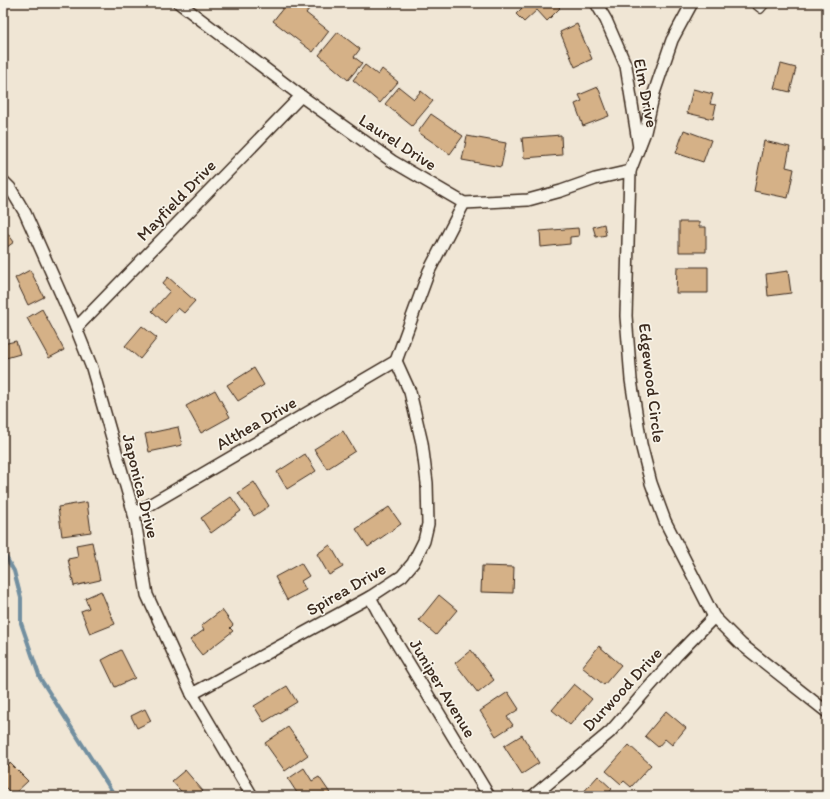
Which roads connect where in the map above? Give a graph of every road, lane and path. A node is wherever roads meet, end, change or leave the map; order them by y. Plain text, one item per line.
1 (179, 3) edge
2 (596, 3) edge
3 (692, 3) edge
4 (752, 3) edge
5 (767, 3) edge
6 (301, 96) junction
7 (640, 148) junction
8 (630, 171) junction
9 (3, 181) edge
10 (464, 203) junction
11 (76, 328) junction
12 (396, 361) junction
13 (134, 514) junction
14 (370, 597) junction
15 (714, 617) junction
16 (192, 694) junction
17 (827, 712) edge
18 (252, 796) edge
19 (489, 796) edge
20 (533, 796) edge

1 - 6 street, Laurel Drive
2 - 7 street, Elm Drive
3 - 7 street, Edgewood Circle
4 - 5 lane
6 - 10 street, Laurel Drive
6 - 11 street, Mayfield Drive
7 - 8 street, Edgewood Circle
8 - 10 street
8 - 15 street, Edgewood Circle
9 - 11 street, Japonica Drive
10 - 12 street
11 - 13 street, Japonica Drive
12 - 13 street, Althea Drive
12 - 14 street, Spirea Drive
13 - 16 street, Japonica Drive
14 - 16 street, Spirea Drive
14 - 19 street, Juniper Avenue
15 - 17 street, Edgewood Circle
15 - 20 street, Durwood Drive
16 - 18 street, Japonica Drive

